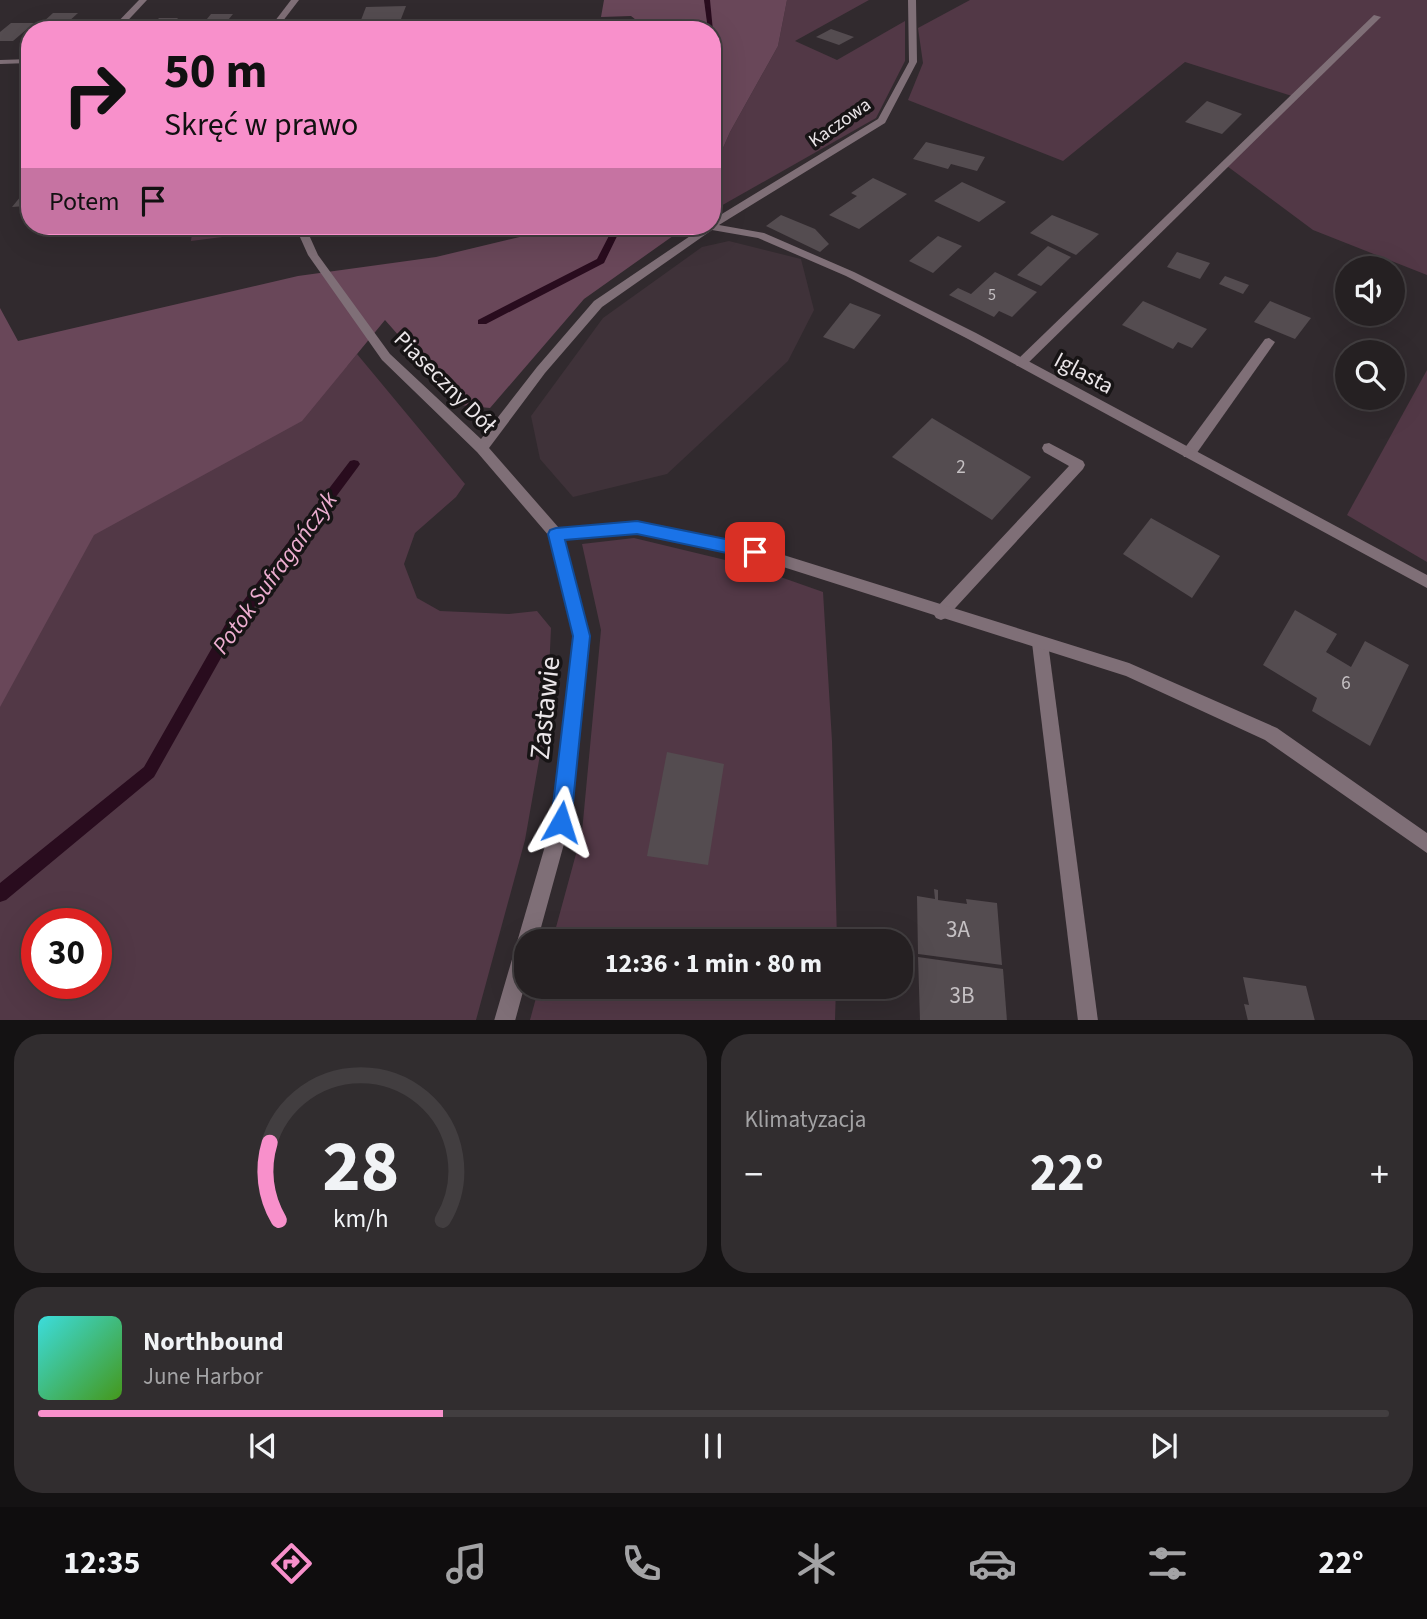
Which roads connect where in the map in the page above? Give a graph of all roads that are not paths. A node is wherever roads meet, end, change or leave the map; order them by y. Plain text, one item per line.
1 (143, 0) edge
2 (295, 0) edge
3 (912, 0) edge
4 (1377, 17) dead end
5 (123, 21) edge
6 (279, 21) edge
7 (21, 61) edge
8 (0, 62) edge
9 (721, 220) edge
10 (721, 228) edge
11 (304, 235) edge
12 (698, 235) edge
13 (1269, 342) dead end
14 (1021, 363) junction
15 (482, 448) junction
16 (1049, 449) dead end
17 (1189, 453) junction
18 (520, 494) joint
19 (556, 534) junction
20 (1427, 582) edge
21 (941, 612) junction
22 (1040, 643) junction
23 (1427, 844) edge
24 (504, 1020) edge
25 (1088, 1020) edge

1 - 5 street
2 - 6 street
3 - 9 street, Kaczowa
4 - 14 street
7 - 8 street
10 - 14 street, Iglasta
11 - 15 street, Piaseczny Dół
12 - 15 street, Kaczowa
13 - 17 street
14 - 17 street, Iglasta
15 - 18 street, Piaseczny Dół
16 - 21 street
17 - 20 street, Iglasta
18 - 19 street, Zastawie
19 - 21 street
19 - 24 street, Zastawie
21 - 22 street
22 - 23 street
22 - 25 street

